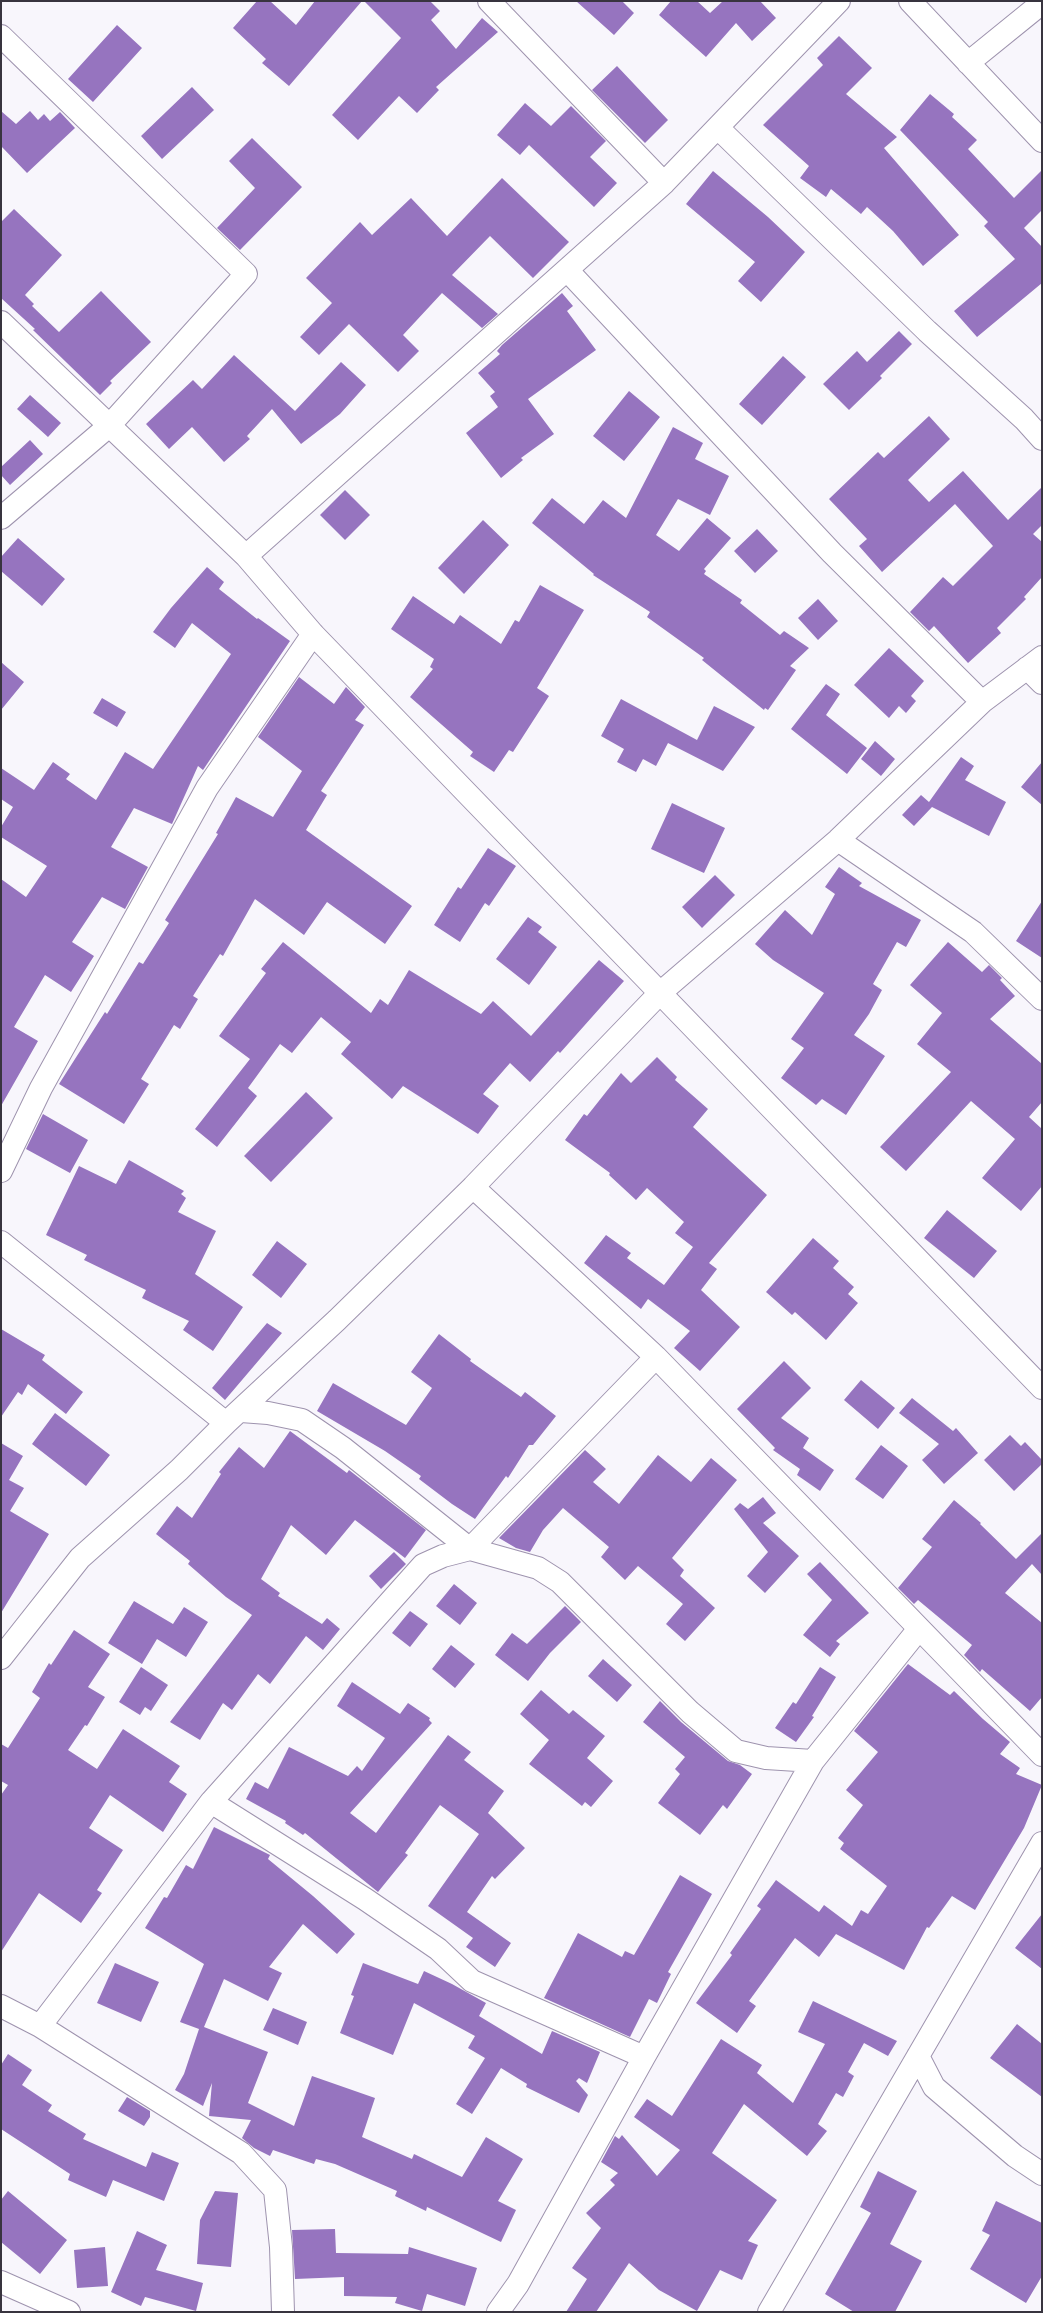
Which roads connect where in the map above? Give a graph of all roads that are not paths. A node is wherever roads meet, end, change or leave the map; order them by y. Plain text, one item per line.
1 (489, 1) edge
2 (839, 1) edge
3 (910, 1) edge
4 (1042, 3) edge
5 (1, 36) edge
6 (968, 63) junction
7 (718, 128) junction
8 (1042, 141) edge
9 (664, 183) junction
10 (567, 270) junction
11 (1, 322) edge
12 (109, 426) junction
13 (1042, 439) edge
14 (1, 518) edge
15 (246, 556) junction
16 (313, 634) junction
17 (1037, 669) edge
18 (982, 702) junction
19 (838, 840) junction
20 (660, 993) junction
21 (1042, 999) edge
22 (1, 1171) edge
23 (473, 1186) junction
24 (1, 1242) edge
25 (656, 1357) junction
26 (1042, 1388) edge
27 (233, 1417) junction
28 (470, 1549) junction
29 (918, 1630) junction
30 (1, 1658) edge
31 (1042, 1755) edge
32 (813, 1761) junction
33 (211, 1802) junction
34 (1042, 1843) edge
35 (1, 2006) edge
36 (40, 2026) junction
37 (918, 2056) junction
38 (644, 2057) junction
39 (934, 2087) junction
40 (893, 2099) junction
41 (1042, 2174) edge
42 (1, 2282) edge
43 (69, 2312) edge
44 (283, 2312) edge
45 (498, 2312) edge
46 (769, 2312) edge

1 - 9 street
2 - 7 street
3 - 6 street
4 - 6 street
5 - 12 street
6 - 8 street
7 - 9 street
7 - 13 street
9 - 10 street
10 - 15 street
10 - 18 street
11 - 12 street
12 - 14 street
12 - 15 street
15 - 16 street
16 - 20 street
16 - 22 street
17 - 18 street
18 - 19 street
19 - 20 street
19 - 21 street
20 - 23 street
20 - 26 street
23 - 25 street
23 - 27 street
24 - 27 street
25 - 28 street
25 - 29 street
27 - 28 street
27 - 30 street
28 - 32 street
28 - 33 street
29 - 31 street
29 - 32 street
32 - 38 street
33 - 36 street
33 - 38 street
34 - 37 street
35 - 36 street
36 - 44 street
37 - 39 street
37 - 40 street
38 - 45 street
39 - 40 street
39 - 41 street
40 - 46 street
42 - 43 street

